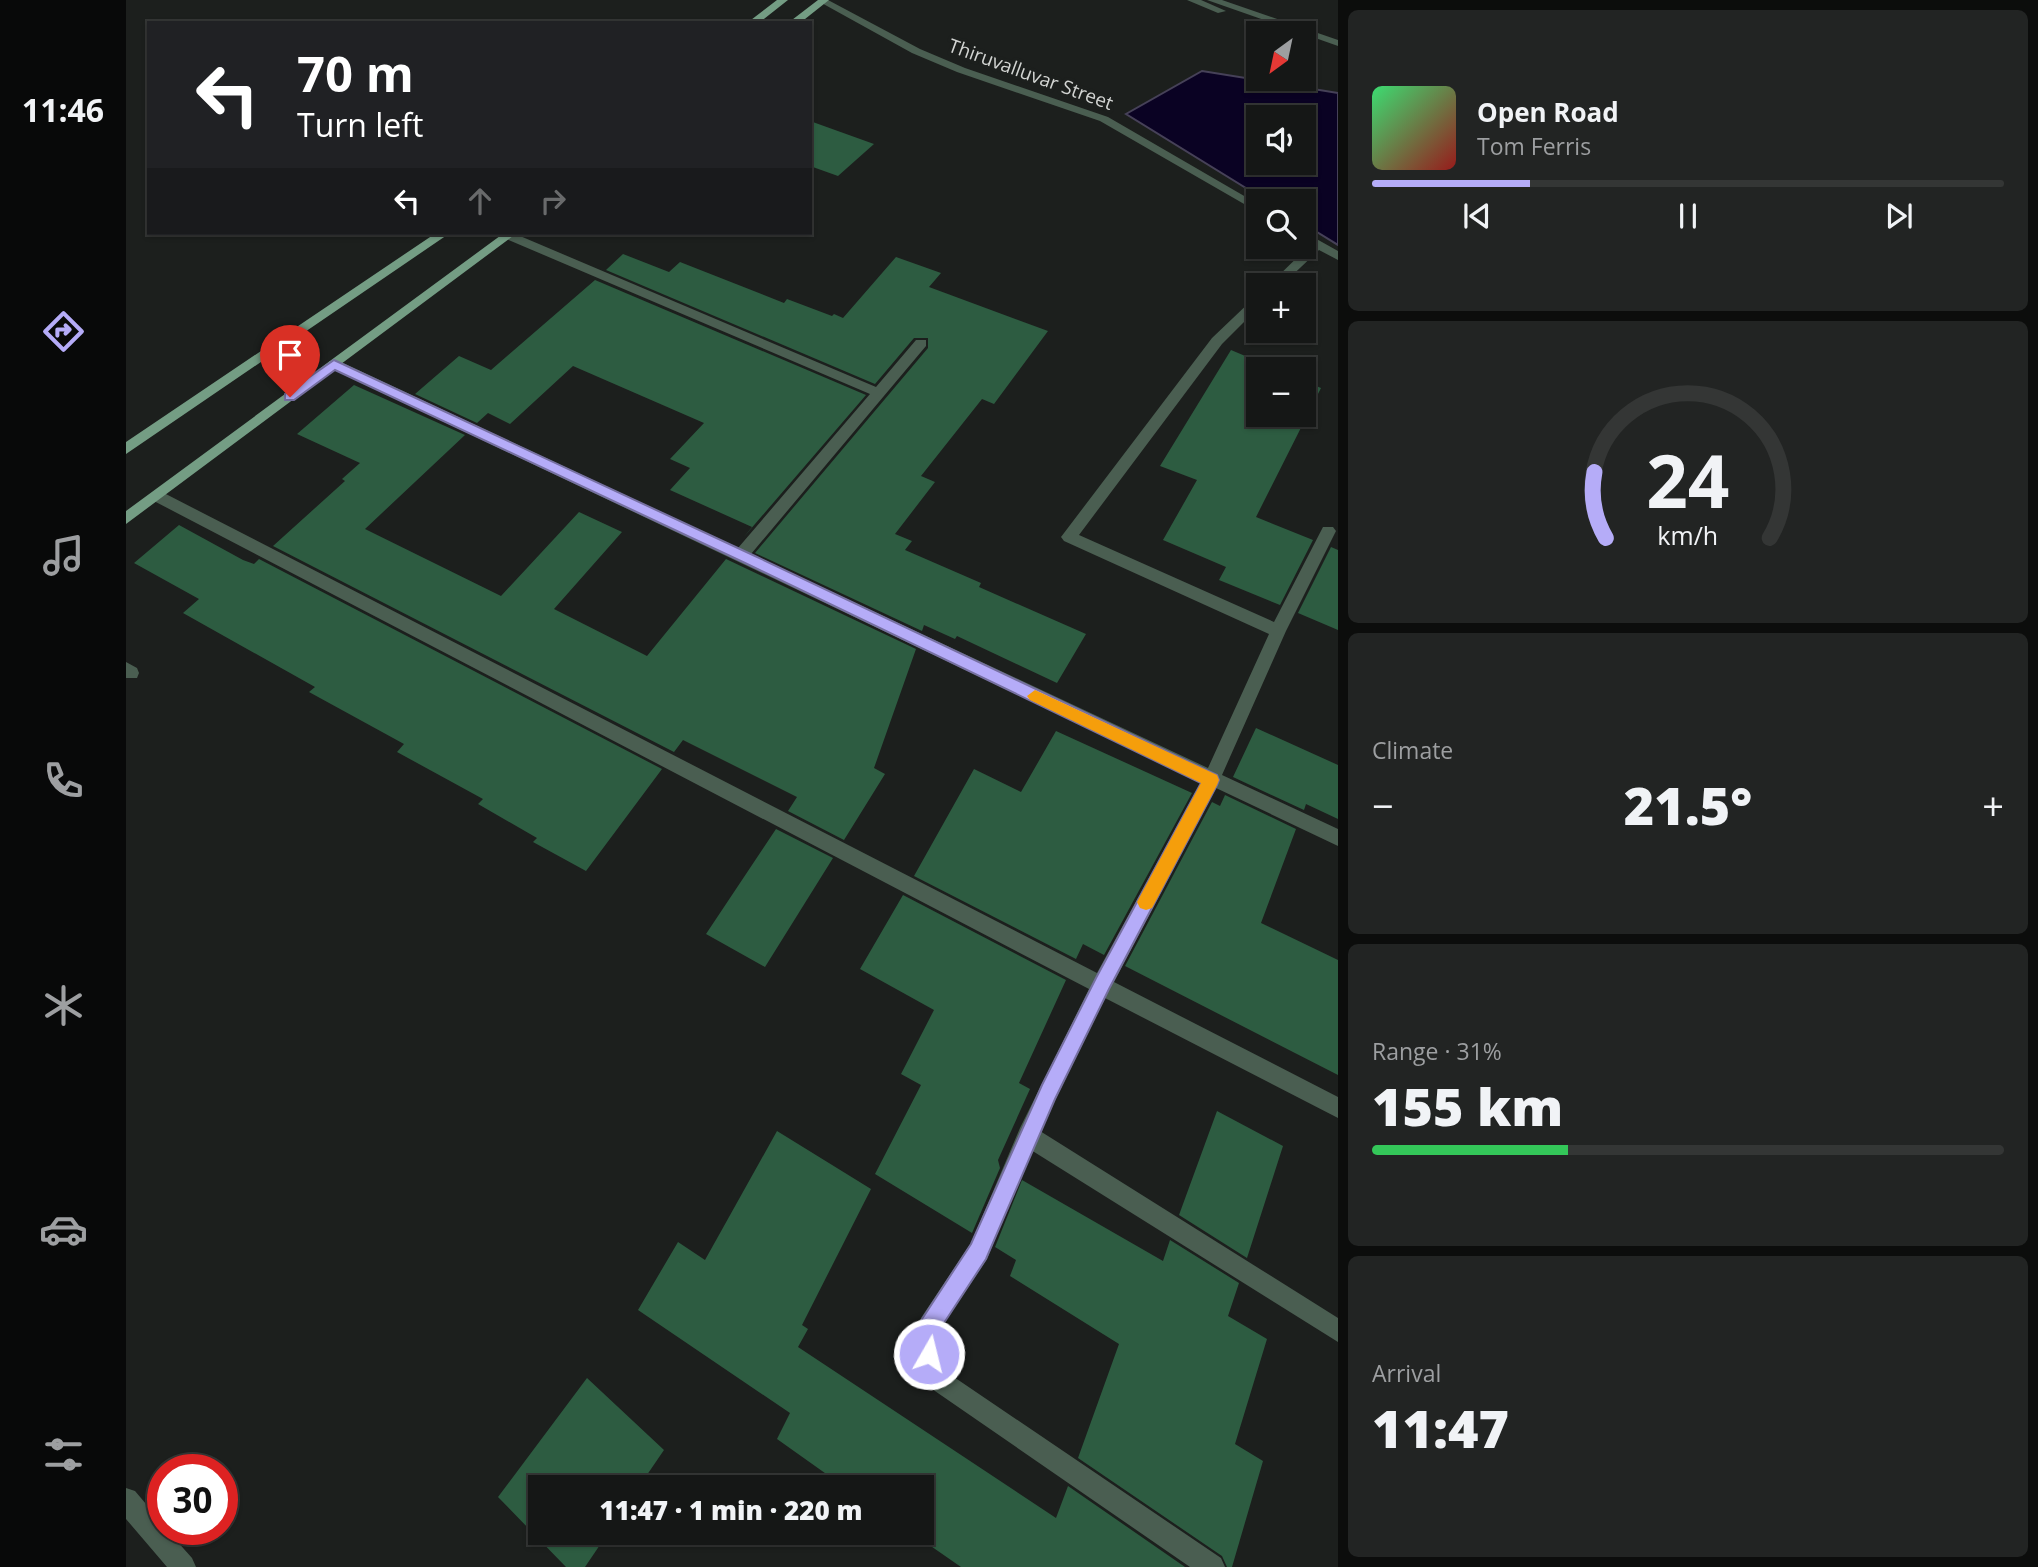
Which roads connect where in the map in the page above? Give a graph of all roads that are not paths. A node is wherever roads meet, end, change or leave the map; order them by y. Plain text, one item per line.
1 (783, 0) edge
2 (824, 0) edge
3 (1192, 0) edge
4 (1212, 0) edge
5 (755, 21) edge
6 (796, 21) edge
7 (1247, 21) edge
8 (1338, 43) edge
9 (1316, 48) edge
10 (1338, 56) edge
11 (1246, 202) edge
12 (441, 235) edge
13 (509, 235) edge
14 (512, 235) edge
15 (1318, 244) joint
16 (1338, 256) edge
17 (1288, 273) edge
18 (1246, 313) edge
19 (921, 343) dead end
20 (334, 364) junction
21 (879, 393) junction
22 (126, 450) edge
23 (157, 496) junction
24 (126, 519) edge
25 (1328, 531) dead end
26 (741, 555) junction
27 (1278, 631) junction
28 (1211, 780) junction
29 (1338, 838) edge
30 (1102, 984) junction
31 (1338, 1108) edge
32 (1027, 1135) junction
33 (1338, 1331) edge
34 (126, 1500) edge
35 (183, 1567) edge
36 (1212, 1567) edge

1 - 5 main road
2 - 6 main road
2 - 11 street, Thiruvalluvar Street
3 - 7 street
4 - 8 street
9 - 10 street
12 - 22 main road
13 - 20 main road
14 - 21 street
15 - 16 street
15 - 17 street
18 - 27 street
19 - 21 street
20 - 23 main road
20 - 26 street
21 - 26 street
23 - 24 main road
23 - 30 street
25 - 27 street
26 - 28 street
27 - 28 street
28 - 29 street
28 - 30 street
30 - 31 street
30 - 32 street
32 - 33 street
32 - 36 street
34 - 35 street

